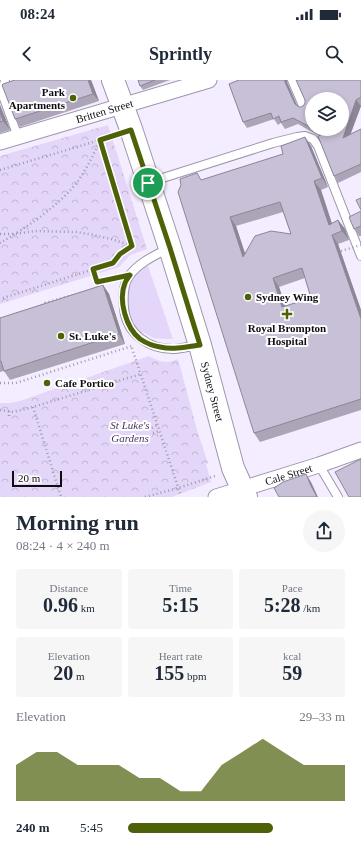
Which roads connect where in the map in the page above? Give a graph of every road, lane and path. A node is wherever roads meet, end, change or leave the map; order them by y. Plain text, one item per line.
1 (5, 80) edge
2 (113, 80) edge
3 (209, 80) edge
4 (292, 80) edge
5 (123, 106) junction
6 (304, 108) edge
7 (131, 130) junction
8 (18, 137) junction
9 (100, 140) junction
10 (0, 142) edge
11 (0, 170) edge
12 (148, 183) junction
13 (0, 234) edge
14 (15, 234) junction
15 (0, 243) edge
16 (361, 245) edge
17 (132, 246) junction
18 (170, 248) junction
19 (341, 251) dead end
20 (361, 256) edge
21 (93, 269) junction
22 (130, 275) junction
23 (97, 282) junction
24 (92, 289) edge
25 (85, 291) edge
26 (0, 299) edge
27 (40, 309) edge
28 (200, 345) junction
29 (141, 374) junction
30 (0, 383) edge
31 (33, 407) junction
32 (0, 410) edge
33 (9, 412) junction
34 (9, 418) dead end
35 (157, 426) junction
36 (152, 428) dead end
37 (159, 431) junction
38 (153, 432) dead end
39 (361, 450) edge
40 (319, 465) junction
41 (215, 476) dead end
42 (178, 488) junction
43 (244, 493) edge
44 (181, 496) edge
45 (61, 497) edge
46 (146, 497) edge
47 (216, 497) edge
48 (338, 497) edge

1 - 8 lane
2 - 5 main road, Sydney Street
3 - 5 street, Britten Street
4 - 6 lane
5 - 7 main road, Sydney Street
5 - 8 street, Britten Street
7 - 9 path
7 - 12 main road, Sydney Street
8 - 10 street, Britten Street
9 - 11 path
9 - 14 path
9 - 17 path
12 - 18 main road, Sydney Street
12 - 20 lane
13 - 14 path
14 - 15 path
14 - 17 path
16 - 19 path, bridge
17 - 21 path
18 - 22 lane
18 - 28 main road, Sydney Street
21 - 23 path
21 - 26 path
22 - 23 path
22 - 28 lane
23 - 24 path
25 - 27 path
28 - 43 main road, Sydney Street
29 - 30 path
29 - 31 path
29 - 35 path
31 - 33 path
31 - 45 path
32 - 33 path
33 - 34 path
35 - 36 path
35 - 37 path
37 - 38 path
37 - 42 path
39 - 40 street, Cale Street
40 - 43 street, Cale Street
40 - 48 lane
41 - 42 path
42 - 44 path
42 - 46 path
43 - 47 street, Cale Street

